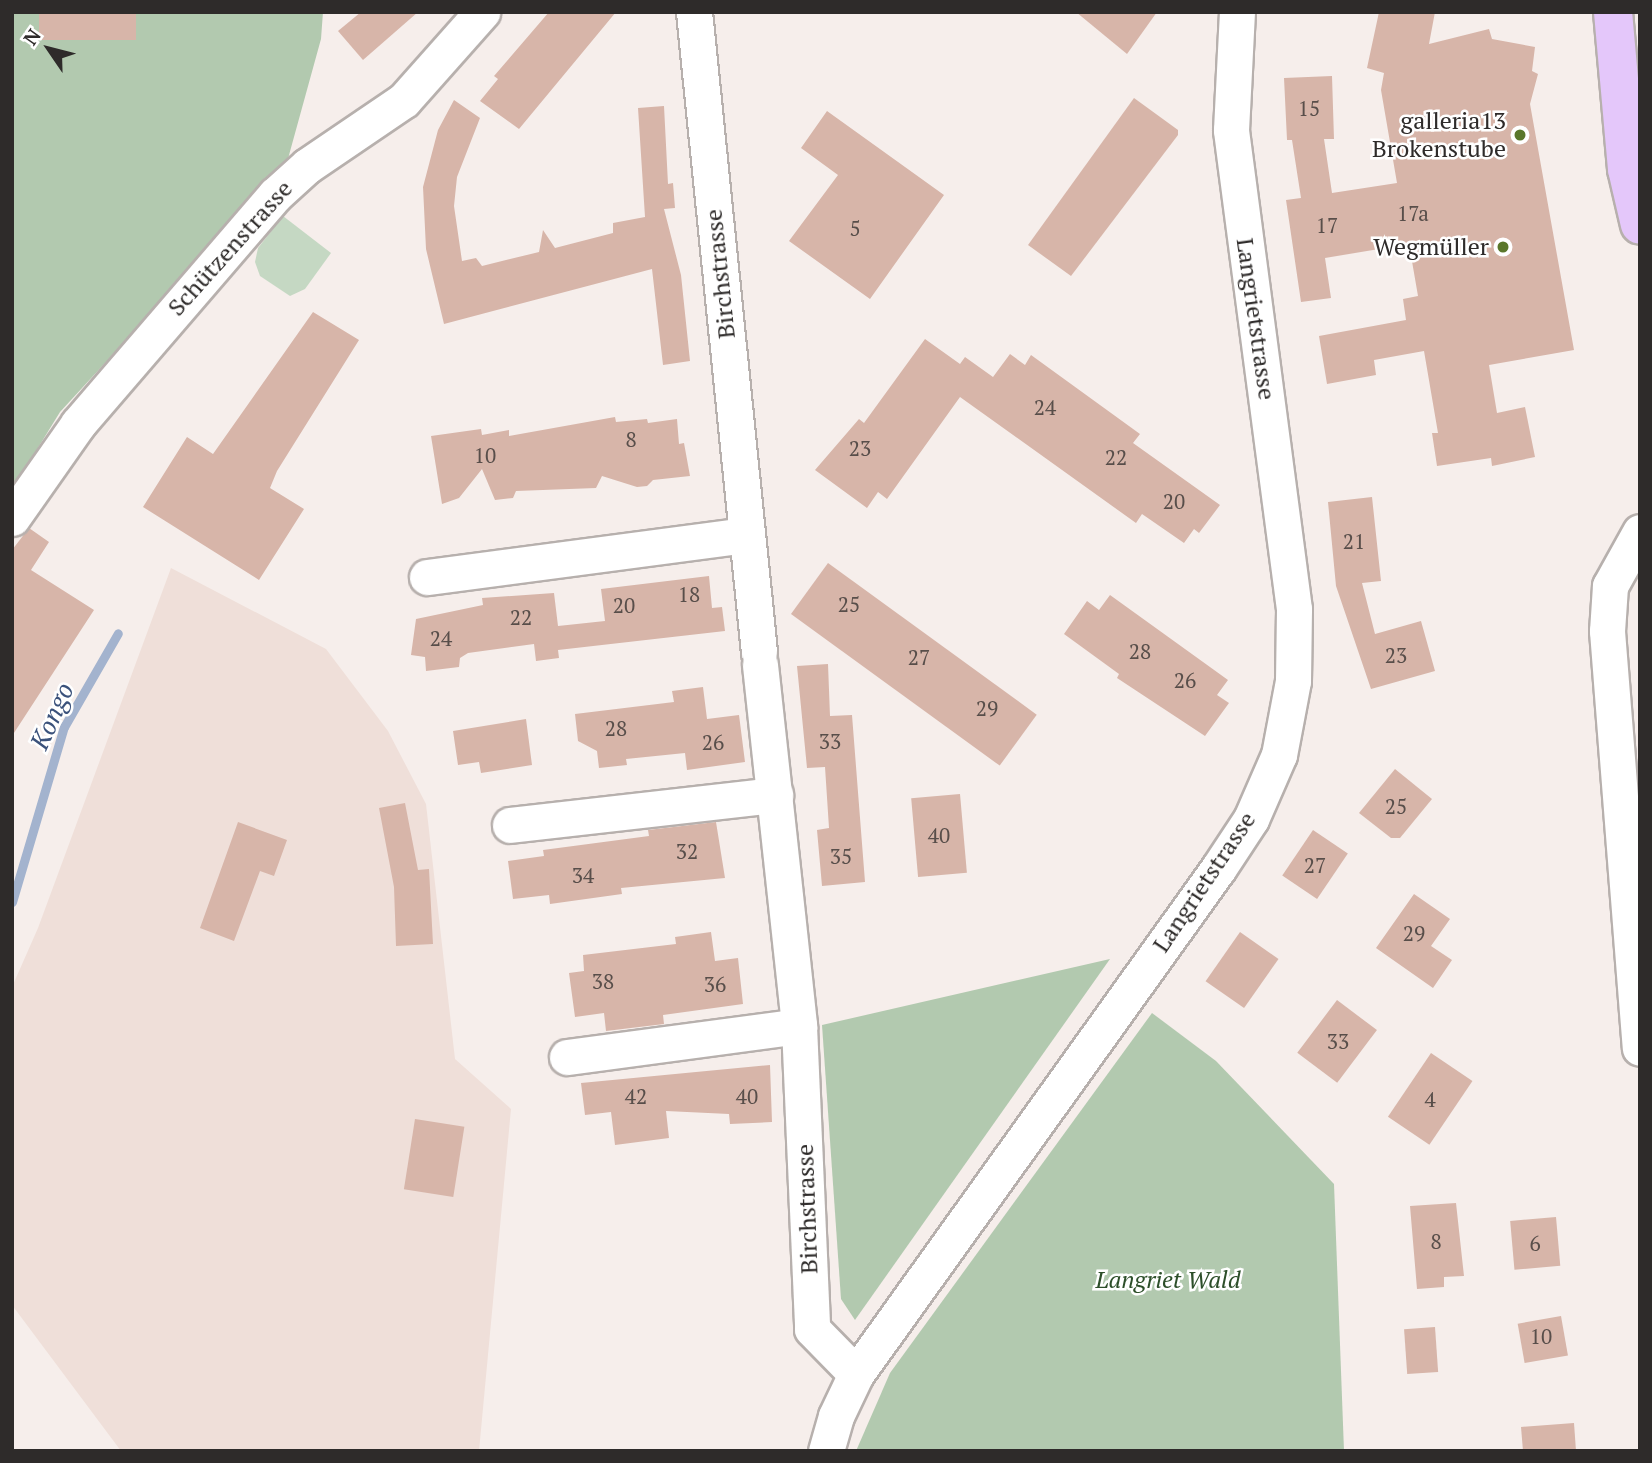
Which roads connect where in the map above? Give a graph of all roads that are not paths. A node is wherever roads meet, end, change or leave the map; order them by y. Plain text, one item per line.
1 (482, 12) edge
2 (694, 12) edge
3 (1237, 12) edge
4 (1613, 12) edge
5 (1640, 225) edge
6 (12, 518) edge
7 (1640, 532) edge
8 (746, 535) junction
9 (427, 577) dead end
10 (775, 795) junction
11 (510, 825) dead end
12 (799, 1026) junction
13 (1640, 1048) edge
14 (567, 1057) dead end
15 (856, 1374) junction
16 (826, 1451) edge

1 - 6 street, Schützenstrasse
2 - 8 street, Birchstrasse
3 - 15 street, Langrietstrasse
4 - 5 main road
7 - 13 street
8 - 9 street
8 - 10 street, Birchstrasse
10 - 11 street
10 - 12 street, Birchstrasse
12 - 14 street
12 - 15 street, Birchstrasse
15 - 16 street, Langrietstrasse

